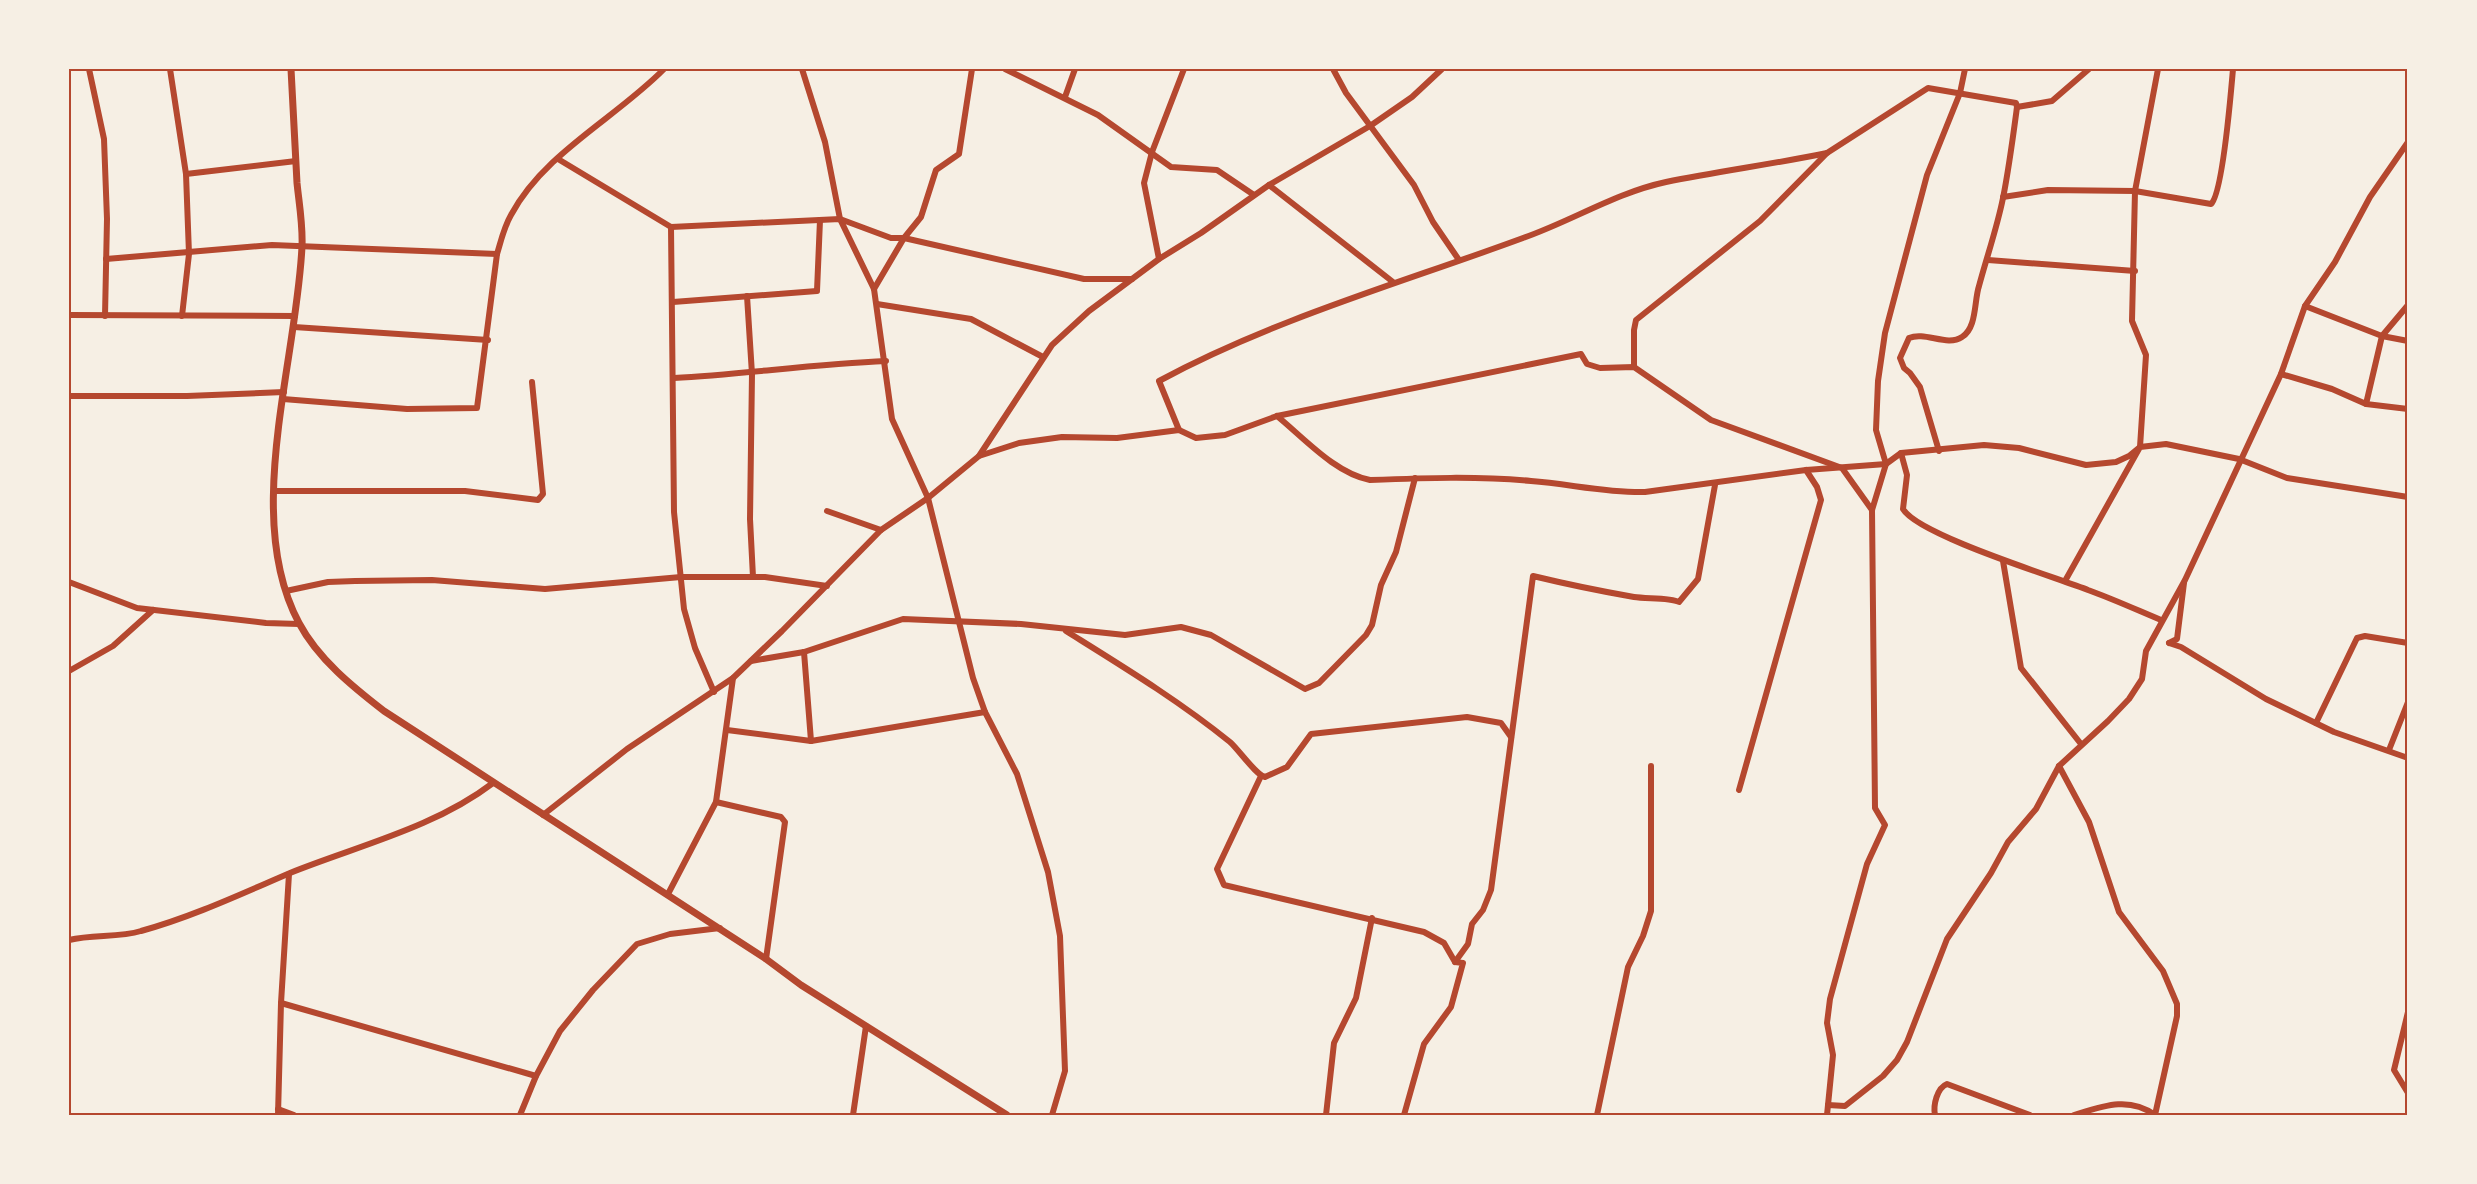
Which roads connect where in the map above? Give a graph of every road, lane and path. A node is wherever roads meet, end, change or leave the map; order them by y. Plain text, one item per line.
1 (89, 69) edge
2 (170, 69) edge
3 (291, 69) edge
4 (664, 69) edge
5 (802, 69) edge
6 (972, 69) edge
7 (1005, 69) edge
8 (1075, 69) edge
9 (1184, 69) edge
10 (1334, 69) edge
11 (1442, 69) edge
12 (1965, 69) edge
13 (2089, 69) edge
14 (2158, 69) edge
15 (2233, 69) edge
16 (1960, 93) junction
17 (1065, 97) junction
18 (2017, 107) junction
19 (1370, 126) junction
20 (2408, 142) edge
21 (1152, 152) junction
22 (1827, 153) junction
23 (558, 159) junction
24 (296, 161) junction
25 (186, 174) junction
26 (1269, 185) junction
27 (2135, 190) junction
28 (1254, 195) junction
29 (2003, 197) junction
30 (840, 219) junction
31 (820, 220) junction
32 (671, 227) junction
33 (904, 238) junction
34 (302, 245) junction
35 (189, 254) junction
36 (497, 255) junction
37 (106, 259) junction
38 (1159, 259) junction
39 (1459, 260) junction
40 (1988, 260) junction
41 (2135, 271) junction
42 (1132, 279) junction
43 (1393, 282) junction
44 (874, 289) junction
45 (747, 296) junction
46 (673, 302) junction
47 (876, 304) junction
48 (2408, 305) edge
49 (2305, 306) junction
50 (69, 315) edge
51 (105, 316) junction
52 (182, 316) junction
53 (295, 316) junction
54 (294, 327) junction
55 (2382, 336) junction
56 (488, 340) junction
57 (2408, 341) edge
58 (1043, 357) junction
59 (886, 361) junction
60 (1634, 367) junction
61 (752, 374) junction
62 (2281, 374) junction
63 (674, 378) junction
64 (532, 382) dead end
65 (69, 396) edge
66 (284, 396) junction
67 (2366, 404) junction
68 (2408, 409) edge
69 (1277, 416) junction
70 (1179, 430) junction
71 (2140, 447) junction
72 (1939, 451) junction
73 (1901, 453) junction
74 (979, 456) junction
75 (2239, 459) junction
76 (1886, 464) junction
77 (1842, 468) junction
78 (1806, 470) junction
79 (1415, 478) junction
80 (1715, 485) junction
81 (275, 491) junction
82 (2408, 497) edge
83 (928, 498) junction
84 (1872, 510) junction
85 (827, 511) dead end
86 (881, 530) junction
87 (2002, 561) junction
88 (753, 577) junction
89 (681, 578) junction
90 (2185, 580) junction
91 (2065, 581) junction
92 (69, 583) edge
93 (827, 586) junction
94 (286, 591) junction
95 (154, 609) junction
96 (2161, 620) junction
97 (958, 622) junction
98 (300, 624) junction
99 (1065, 630) junction
100 (2408, 643) edge
101 (804, 652) junction
102 (750, 661) junction
103 (69, 671) edge
104 (733, 678) junction
105 (714, 692) junction
106 (2408, 702) edge
107 (985, 712) junction
108 (2316, 723) junction
109 (727, 730) junction
110 (1511, 737) junction
111 (811, 741) junction
112 (2081, 744) junction
113 (2390, 750) junction
114 (2408, 758) edge
115 (1651, 766) dead end
116 (2059, 766) junction
117 (1261, 776) junction
118 (493, 783) junction
119 (1738, 790) dead end
120 (716, 802) junction
121 (543, 815) junction
122 (289, 874) junction
123 (668, 894) junction
124 (1372, 918) junction
125 (720, 928) junction
126 (69, 940) edge
127 (766, 959) junction
128 (1455, 963) junction
129 (281, 1004) junction
130 (2408, 1012) edge
131 (866, 1026) junction
132 (536, 1076) junction
133 (2408, 1093) edge
134 (1828, 1105) junction
135 (278, 1112) edge
136 (294, 1115) edge
137 (520, 1115) edge
138 (853, 1115) edge
139 (1007, 1115) edge
140 (1052, 1115) edge
141 (1326, 1115) edge
142 (1404, 1115) edge
143 (1598, 1115) edge
144 (1827, 1115) edge
145 (1935, 1115) edge
146 (2030, 1115) edge
147 (2074, 1115) edge
148 (2155, 1115) edge

1 - 37 street
2 - 25 street
3 - 24 street
4 - 23 street
5 - 30 street
6 - 33 street
7 - 17 street
8 - 17 street
9 - 21 street
10 - 19 street
11 - 19 street
12 - 16 street
13 - 18 street
14 - 27 street
15 - 27 street
16 - 18 street
16 - 22 street
16 - 76 street
17 - 21 street
18 - 29 street
19 - 26 street
19 - 39 street
20 - 49 street
21 - 28 street
21 - 38 street
22 - 39 street
22 - 60 street
23 - 32 street
23 - 36 street
24 - 25 street
24 - 34 street
25 - 35 street
26 - 28 street
26 - 43 street
27 - 29 street
27 - 41 street
28 - 38 street
29 - 40 street
30 - 31 street
30 - 33 street
30 - 44 street
31 - 32 street
31 - 45 street
32 - 46 street
33 - 42 street
33 - 44 street
34 - 35 street
34 - 36 street
34 - 53 street
35 - 37 street
35 - 52 street
36 - 56 street
37 - 51 street
38 - 42 street
39 - 43 street
40 - 41 street
40 - 72 street
41 - 71 street
42 - 58 street
43 - 70 street
44 - 47 street
45 - 46 street
45 - 61 street
46 - 63 street
47 - 58 street
47 - 59 street
48 - 55 street
49 - 55 street
49 - 62 street
50 - 51 street
51 - 52 street
52 - 53 street
53 - 54 street
54 - 56 street
54 - 66 street
55 - 57 street
55 - 67 street
56 - 66 street
58 - 74 street
59 - 61 street
59 - 83 street
60 - 69 street
60 - 77 street
61 - 63 street
61 - 88 street
62 - 67 street
62 - 75 street
63 - 89 street
64 - 81 street
65 - 66 street
66 - 81 street
67 - 68 street
69 - 70 street
69 - 79 street
70 - 74 street
71 - 72 street
71 - 75 street
71 - 91 street
72 - 73 street
73 - 76 street
73 - 87 street
74 - 83 street
75 - 82 street
75 - 90 street
76 - 77 street
76 - 84 street
77 - 78 street
77 - 84 street
78 - 80 street
78 - 119 street
79 - 80 street
79 - 99 street
80 - 110 street
81 - 94 street
83 - 86 street
83 - 97 street
84 - 134 street
85 - 86 street
86 - 93 street
87 - 91 street
87 - 112 street
88 - 89 street
88 - 93 street
89 - 94 street
89 - 105 street
90 - 96 street
90 - 108 street
91 - 96 street
92 - 95 street
93 - 102 street
94 - 98 street
95 - 98 street
95 - 103 street
96 - 112 street
97 - 99 street
97 - 101 street
97 - 107 street
98 - 118 street
99 - 117 street
100 - 108 street
101 - 102 street
101 - 111 street
102 - 104 street
104 - 105 street
104 - 109 street
105 - 121 street
106 - 113 street
107 - 111 street
107 - 140 street
108 - 113 street
109 - 111 street
109 - 120 street
110 - 117 street
110 - 128 street
112 - 116 street
113 - 114 street
115 - 143 street
116 - 134 street
116 - 148 street
117 - 124 street
118 - 121 street
118 - 122 street
120 - 123 street
120 - 127 street
121 - 123 street
122 - 126 street
122 - 129 street
123 - 125 street
124 - 128 street
124 - 141 street
125 - 127 street
125 - 132 street
127 - 131 street
128 - 142 street
129 - 132 street
129 - 135 street
130 - 133 street
131 - 138 street
131 - 139 street
132 - 137 street
134 - 144 street
135 - 136 street
145 - 146 street
147 - 148 street

